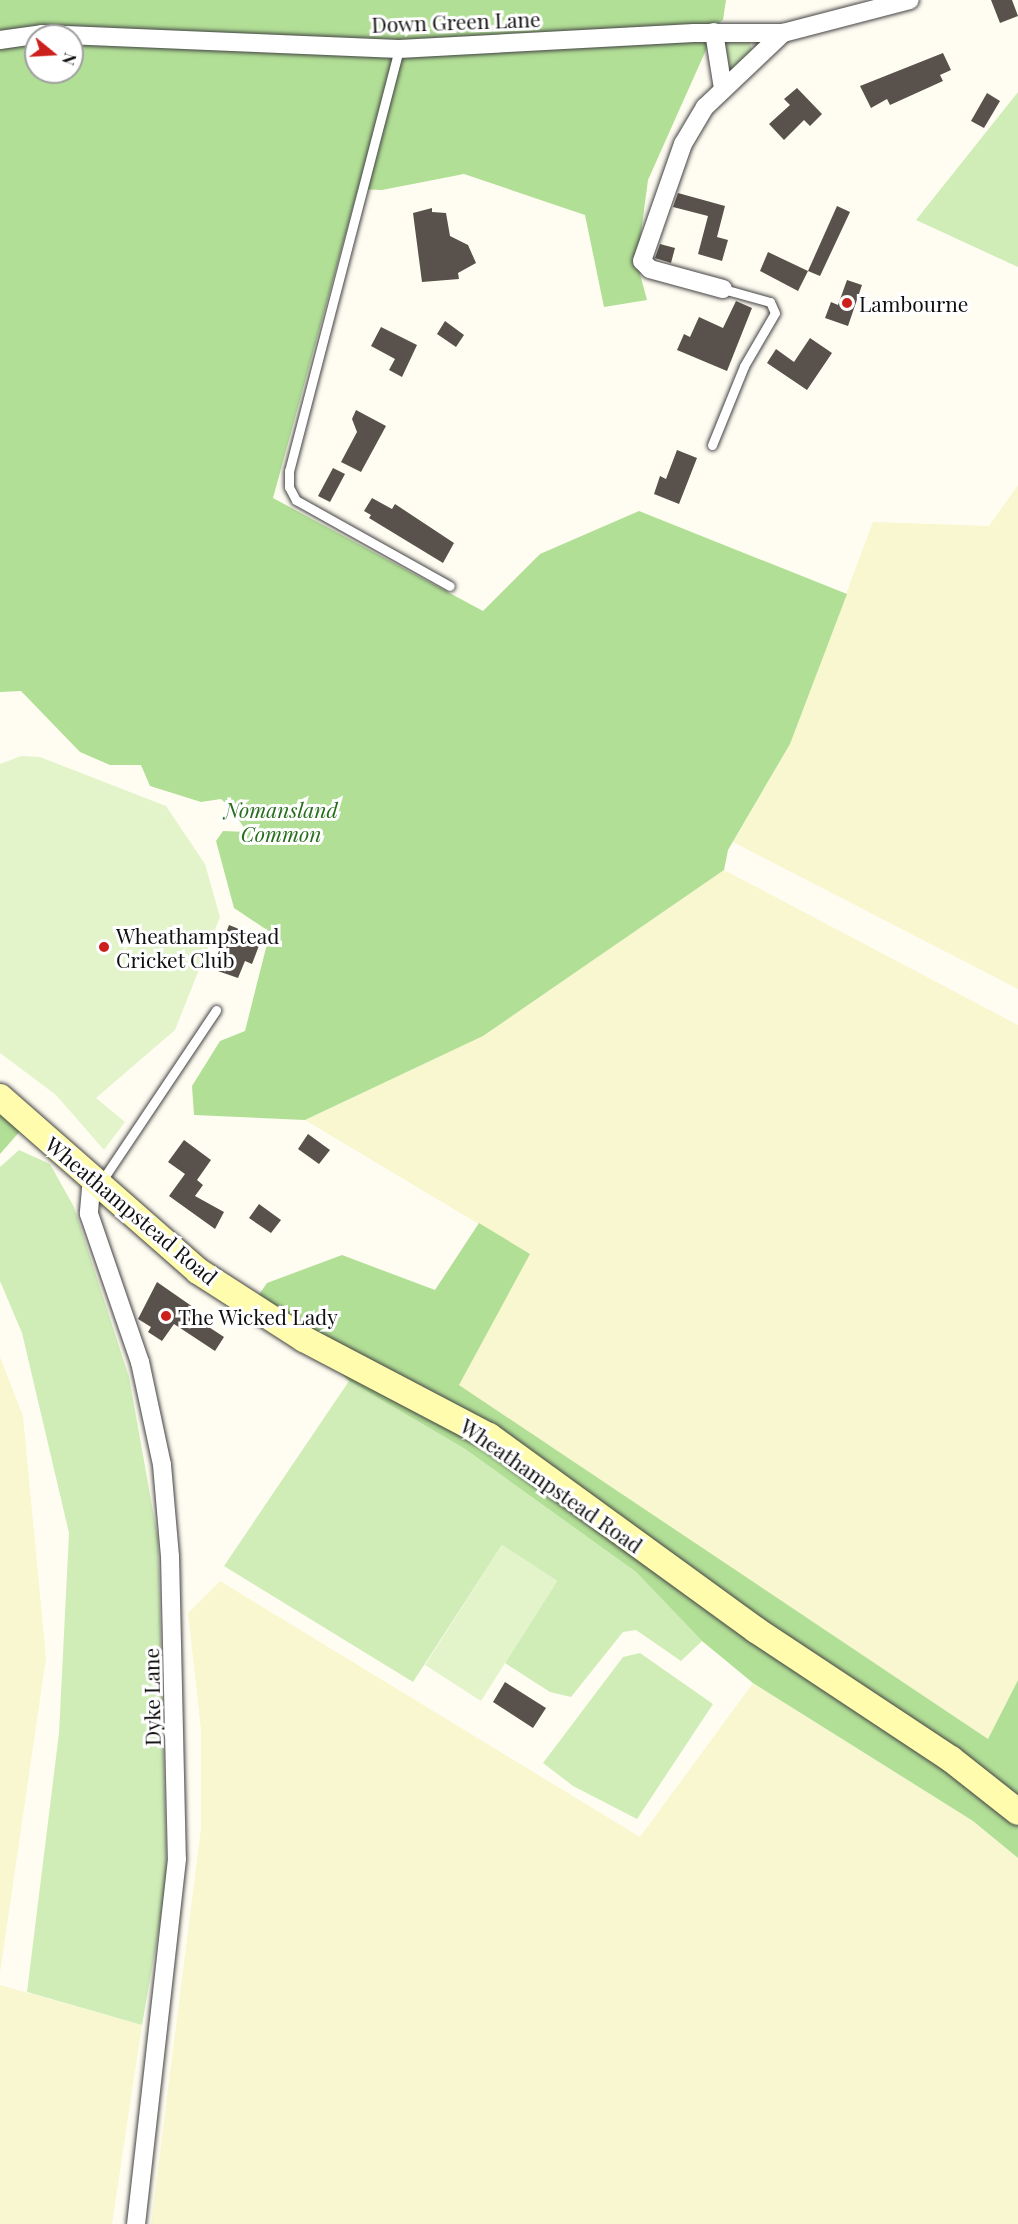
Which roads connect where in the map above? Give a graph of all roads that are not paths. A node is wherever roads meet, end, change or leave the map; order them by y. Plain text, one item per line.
1 (910, 0) edge
2 (714, 32) junction
3 (783, 33) junction
4 (0, 40) edge
5 (399, 49) junction
6 (723, 89) junction
7 (723, 288) joint
8 (712, 445) dead end
9 (450, 586) dead end
10 (216, 1010) dead end
11 (0, 1097) edge
12 (96, 1181) junction
13 (1018, 1812) edge
14 (136, 2224) edge

1 - 3 street, Down Green Lane
2 - 3 street, Down Green Lane
2 - 5 street, Down Green Lane
2 - 6 street
3 - 6 street
4 - 5 street, Down Green Lane
5 - 9 lane
6 - 7 street
7 - 8 lane
10 - 12 lane
11 - 12 main road, Wheathampstead Road
12 - 13 main road, Wheathampstead Road
12 - 14 street, Dyke Lane

